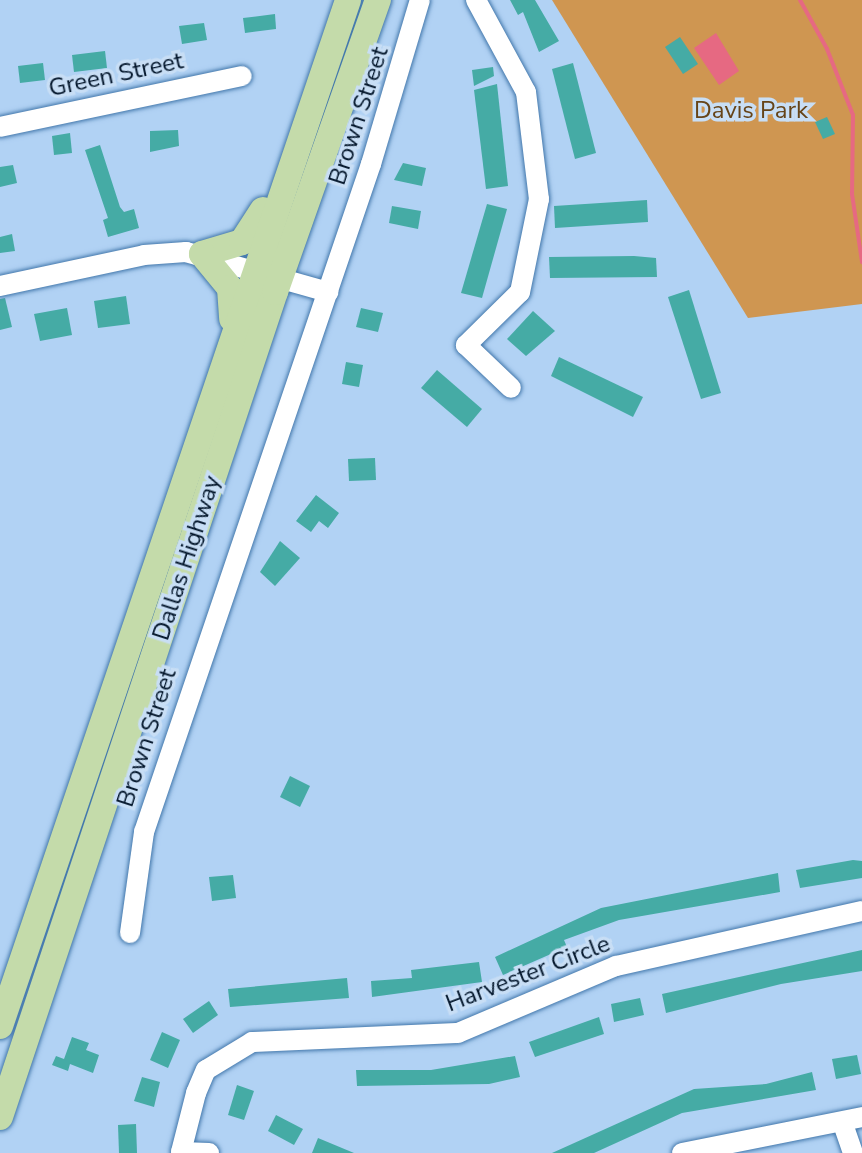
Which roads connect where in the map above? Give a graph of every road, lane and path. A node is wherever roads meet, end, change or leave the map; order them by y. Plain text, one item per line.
1 (348, 0) edge
2 (378, 0) edge
3 (420, 0) edge
4 (476, 0) edge
5 (242, 76) dead end
6 (0, 127) edge
7 (292, 158) junction
8 (202, 254) junction
9 (254, 267) junction
10 (280, 277) junction
11 (0, 286) edge
12 (328, 292) junction
13 (232, 335) junction
14 (511, 388) dead end
15 (862, 911) edge
16 (130, 933) dead end
17 (0, 1026) edge
18 (0, 1117) edge
19 (852, 1121) edge
20 (181, 1152) edge
21 (209, 1153) edge
22 (682, 1153) edge
23 (853, 1153) edge

1 - 7 main road, Dallas Highway
2 - 10 main road, Dallas Highway
3 - 12 street, Brown Street
4 - 14 street
5 - 6 street, Green Street
7 - 8 main road
7 - 9 main road, Dallas Highway
8 - 9 street
8 - 11 street
8 - 13 main road
9 - 10 street
9 - 13 main road, Dallas Highway
10 - 12 street
10 - 18 main road, Dallas Highway
12 - 16 street, Brown Street
13 - 17 main road, Dallas Highway
15 - 20 street, Harvester Circle
19 - 22 street
19 - 23 street
20 - 21 street

